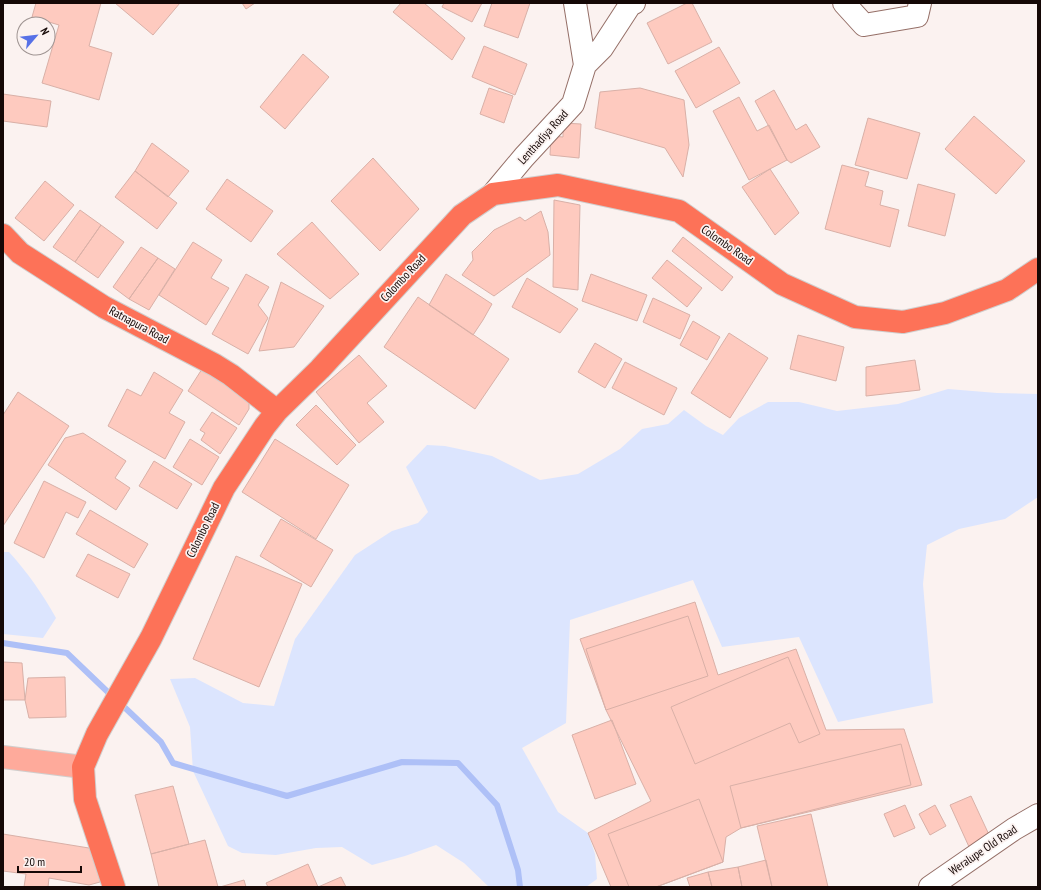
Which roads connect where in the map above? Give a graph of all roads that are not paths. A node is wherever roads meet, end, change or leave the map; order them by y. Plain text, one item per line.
1 (575, 3) edge
2 (634, 3) edge
3 (844, 3) edge
4 (920, 3) edge
5 (585, 65) junction
6 (493, 194) junction
7 (3, 235) edge
8 (1038, 269) edge
9 (277, 411) junction
10 (3, 757) edge
11 (83, 767) junction
12 (1038, 815) edge
13 (114, 887) edge
14 (930, 887) edge

1 - 5 street, Lenthadiya Road
2 - 5 street
3 - 4 street
5 - 6 street, Lenthadiya Road
6 - 8 highway, Colombo Road
6 - 9 highway, Colombo Road
7 - 9 highway, Ratnapura Road
9 - 11 highway, Colombo Road
10 - 11 main road
11 - 13 highway, Colombo Road
12 - 14 street, Weralupe Old Road

